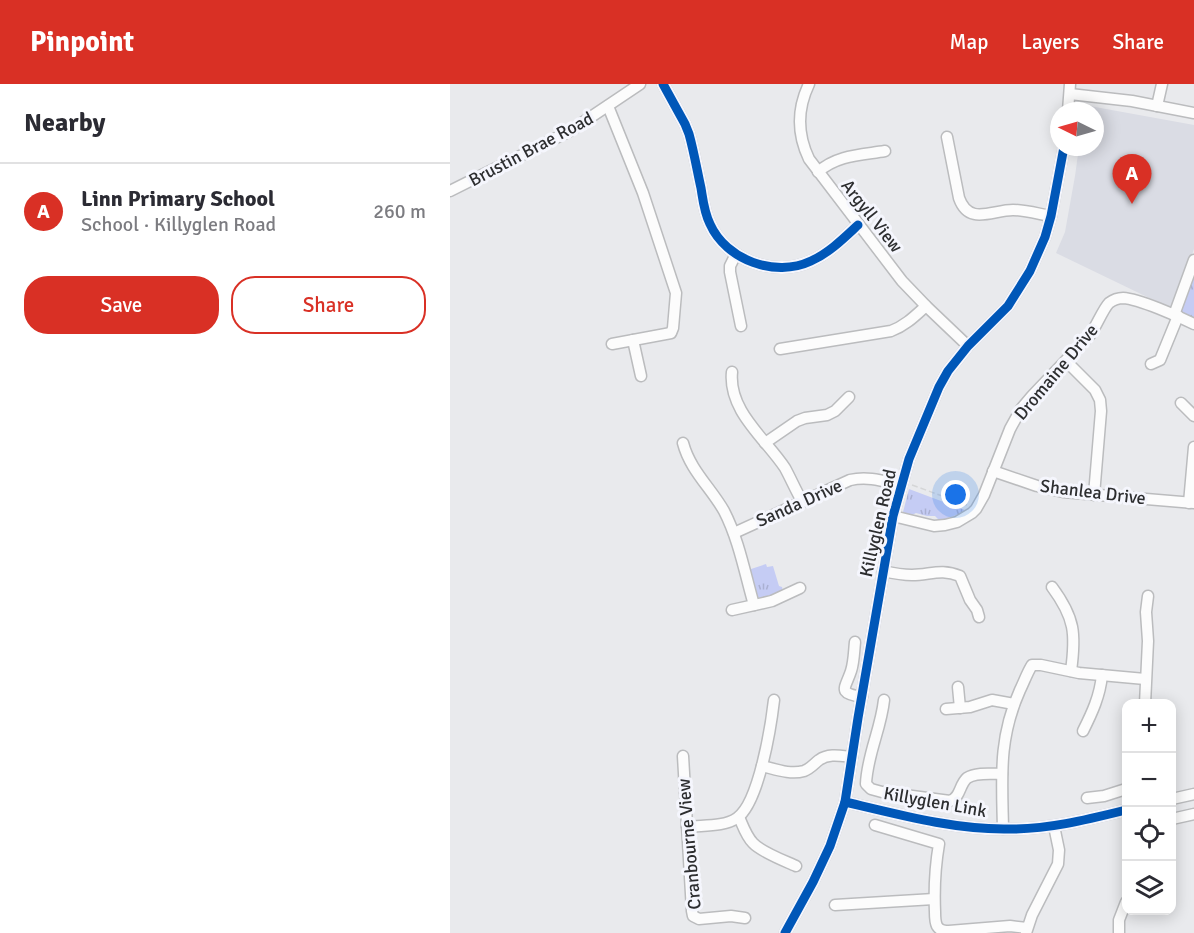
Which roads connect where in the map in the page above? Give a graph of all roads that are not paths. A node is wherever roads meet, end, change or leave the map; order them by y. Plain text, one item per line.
1 (640, 84) edge
2 (663, 84) edge
3 (809, 84) edge
4 (1162, 84) edge
5 (1070, 89) edge
6 (1157, 105) junction
7 (608, 106) junction
8 (1194, 113) edge
9 (947, 137) dead end
10 (885, 151) dead end
11 (1062, 156) edge
12 (818, 172) junction
13 (451, 189) edge
14 (1051, 216) junction
15 (858, 225) junction
16 (736, 254) junction
17 (1194, 261) edge
18 (926, 306) junction
19 (1176, 315) junction
20 (1194, 324) edge
21 (741, 326) dead end
22 (633, 340) junction
23 (612, 344) dead end
24 (968, 346) junction
25 (780, 349) dead end
26 (1066, 361) junction
27 (1151, 363) dead end
28 (732, 372) dead end
29 (641, 376) dead end
30 (849, 397) dead end
31 (1181, 403) dead end
32 (1194, 416) edge
33 (683, 443) dead end
34 (765, 443) junction
35 (1194, 447) edge
36 (993, 471) junction
37 (901, 483) junction
38 (1094, 495) junction
39 (802, 501) junction
40 (1191, 503) edge
41 (893, 516) junction
42 (734, 533) junction
43 (883, 571) junction
44 (1052, 587) dead end
45 (800, 588) dead end
46 (1148, 596) dead end
47 (754, 605) junction
48 (732, 610) dead end
49 (979, 617) dead end
50 (855, 642) dead end
51 (1071, 671) junction
52 (1102, 675) junction
53 (1145, 680) junction
54 (958, 687) dead end
55 (862, 696) junction
56 (1145, 699) edge
57 (774, 700) dead end
58 (884, 700) dead end
59 (1014, 704) junction
60 (960, 708) junction
61 (946, 709) dead end
62 (1083, 731) dead end
63 (683, 756) dead end
64 (852, 757) junction
65 (762, 766) junction
66 (1002, 774) junction
67 (1122, 790) edge
68 (1194, 794) edge
69 (1087, 798) dead end
70 (1176, 798) edge
71 (845, 802) junction
72 (1122, 811) edge
73 (1194, 814) edge
74 (739, 817) junction
75 (1176, 818) edge
76 (875, 825) dead end
77 (1054, 826) junction
78 (687, 827) junction
79 (1003, 829) junction
80 (796, 867) dead end
81 (934, 899) junction
82 (835, 905) dead end
83 (1122, 912) edge
84 (745, 918) dead end
85 (1027, 930) edge
86 (785, 933) edge
87 (1119, 933) edge

1 - 7 street, Brustin Brae Road
2 - 16 street
3 - 12 street, Argyll View
4 - 6 street
5 - 6 street
6 - 8 street
7 - 13 street, Brustin Brae Road
7 - 22 street
9 - 14 street
10 - 12 street
11 - 14 street, Killyglen Road
12 - 15 street, Argyll View
14 - 24 street, Killyglen Road
15 - 16 street
15 - 18 street, Argyll View
16 - 21 street
17 - 19 street
18 - 24 street, Argyll View
18 - 25 street
19 - 20 street, Dromaine Drive
19 - 26 street, Dromaine Drive
19 - 27 street
22 - 23 street
22 - 29 street
24 - 37 street, Killyglen Road
26 - 36 street, Dromaine Drive
26 - 38 street
28 - 34 street
30 - 34 street
31 - 32 street
33 - 42 street
34 - 39 street
35 - 40 street
36 - 38 street, Shanlea Drive
36 - 41 street, Dromaine Drive
37 - 39 street, Sanda Drive
37 - 41 street, Killyglen Road
38 - 40 street, Shanlea Drive
39 - 42 street, Sanda Drive
41 - 43 street, Killyglen Road
42 - 47 street
43 - 49 street
43 - 55 street, Killyglen Road
44 - 51 street
45 - 47 street
46 - 53 street
47 - 48 street
50 - 55 street
51 - 52 street
51 - 59 street
52 - 53 street
52 - 62 street
53 - 56 street
54 - 60 street
55 - 64 street, Killyglen Road
57 - 65 street
58 - 66 street
59 - 60 street
59 - 66 street
60 - 61 street
63 - 78 street, Cranbourne View
64 - 65 street
64 - 71 street, Killyglen Road
65 - 74 street
66 - 79 street
67 - 69 street
68 - 70 street
71 - 79 street, Killyglen Link
71 - 86 street, Killyglen Road
72 - 77 street, Killyglen Link
73 - 75 street
74 - 78 street
74 - 80 street
76 - 81 street
77 - 79 street, Killyglen Link
77 - 85 street
78 - 84 street, Cranbourne View
81 - 82 street
81 - 85 street
83 - 87 street

